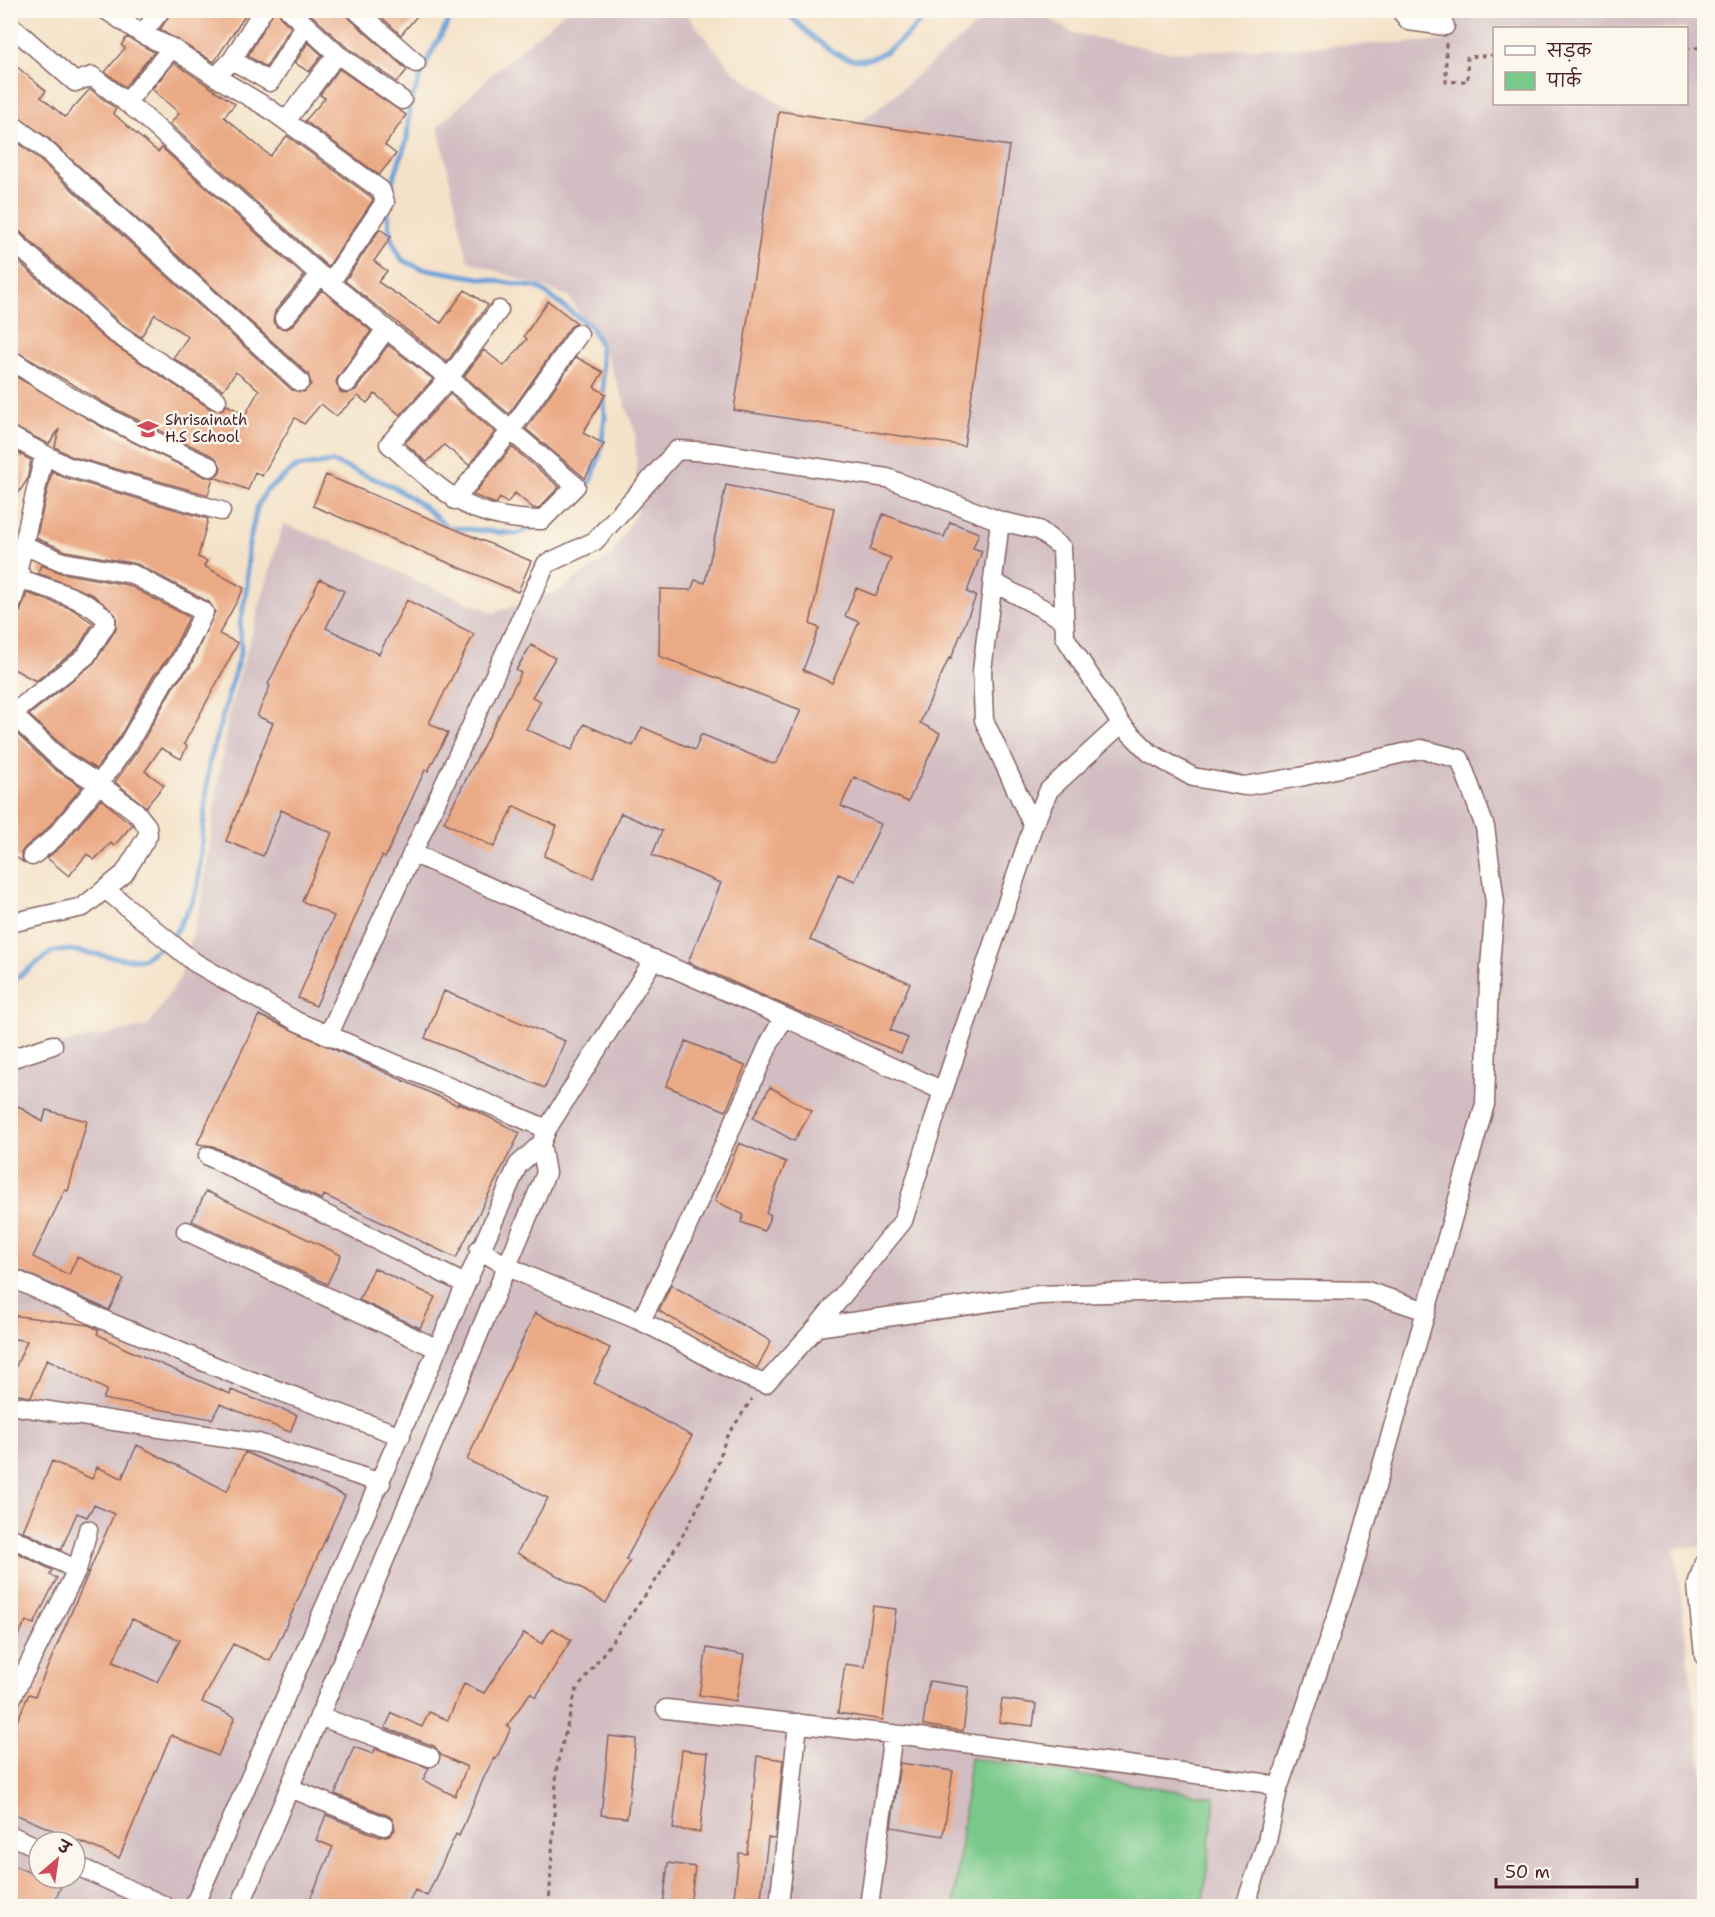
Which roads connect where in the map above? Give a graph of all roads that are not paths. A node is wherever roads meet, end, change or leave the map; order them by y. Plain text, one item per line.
1 (106, 10) edge
2 (161, 10) edge
3 (263, 10) edge
4 (289, 10) edge
5 (356, 10) edge
6 (1400, 10) edge
7 (10, 25) edge
8 (1445, 26) road end
9 (304, 27) junction
10 (142, 34) junction
11 (172, 48) junction
12 (337, 54) junction
13 (231, 60) junction
14 (416, 63) dead end
15 (216, 77) junction
16 (402, 100) dead end
17 (126, 103) junction
18 (286, 121) junction
19 (10, 123) edge
20 (10, 238) edge
21 (325, 279) junction
22 (499, 310) dead end
23 (284, 318) dead end
24 (386, 329) junction
25 (579, 334) dead end
26 (10, 359) edge
27 (449, 378) junction
28 (300, 382) dead end
29 (347, 383) dead end
30 (217, 400) dead end
31 (511, 430) junction
32 (10, 436) edge
33 (44, 455) junction
34 (210, 467) dead end
35 (455, 500) junction
36 (222, 511) dead end
37 (1000, 521) junction
38 (23, 544) junction
39 (16, 574) edge
40 (993, 582) junction
41 (12, 602) edge
42 (1064, 620) junction
43 (11, 713) edge
44 (1121, 724) junction
45 (99, 784) junction
46 (1033, 826) junction
47 (412, 853) junction
48 (32, 856) dead end
49 (111, 893) junction
50 (10, 922) edge
51 (654, 959) junction
52 (784, 1017) junction
53 (328, 1036) junction
54 (53, 1045) dead end
55 (10, 1059) edge
56 (943, 1091) junction
57 (544, 1137) junction
58 (208, 1156) dead end
59 (186, 1232) dead end
60 (479, 1249) junction
61 (507, 1268) junction
62 (10, 1277) edge
63 (465, 1284) junction
64 (1426, 1311) junction
65 (640, 1321) junction
66 (817, 1327) junction
67 (438, 1349) junction
68 (10, 1406) edge
69 (400, 1436) junction
70 (381, 1482) junction
71 (88, 1530) dead end
72 (10, 1537) edge
73 (1704, 1562) edge
74 (77, 1570) junction
75 (1704, 1656) edge
76 (11, 1700) edge
77 (666, 1709) dead end
78 (319, 1716) junction
79 (798, 1723) junction
80 (893, 1734) junction
81 (430, 1757) dead end
82 (290, 1788) junction
83 (1278, 1789) junction
84 (384, 1826) dead end
85 (10, 1835) edge
86 (27, 1843) edge
87 (87, 1870) edge
88 (165, 1906) edge
89 (194, 1906) edge
90 (240, 1906) edge
91 (779, 1906) edge
92 (869, 1906) edge
93 (1245, 1906) edge

1 - 10 street
2 - 10 street
3 - 13 street
4 - 9 street
5 - 14 street
6 - 8 street
7 - 17 street
9 - 12 street
9 - 13 street
10 - 11 street
11 - 15 street
11 - 17 street
12 - 16 street
12 - 18 street
13 - 15 street
15 - 18 street
17 - 21 street
18 - 21 street
19 - 28 street
20 - 30 street
21 - 23 street
21 - 24 street
22 - 27 street
24 - 27 street
24 - 29 street
25 - 31 street
26 - 34 street
27 - 31 street
27 - 35 street
31 - 35 street
31 - 35 street
32 - 33 street
33 - 36 street
33 - 38 street
37 - 40 street
37 - 42 street
37 - 47 street
38 - 39 street
38 - 45 street
39 - 41 street
39 - 43 street
40 - 42 street
40 - 46 street
42 - 44 street
43 - 45 street
44 - 46 street
44 - 64 street
45 - 48 street
45 - 49 street
46 - 56 street
47 - 51 street
47 - 53 street
49 - 50 street
49 - 53 street
51 - 52 street
51 - 57 street
52 - 56 street
52 - 65 street
53 - 57 street
54 - 55 street
56 - 66 street
57 - 60 street
57 - 61 street
58 - 63 street
59 - 67 street
60 - 61 street
60 - 63 street
61 - 65 street
61 - 78 street
62 - 69 street
63 - 67 street
64 - 66 street
64 - 83 street
65 - 66 street
67 - 69 street
68 - 70 street
69 - 70 street
70 - 89 street
71 - 74 street
72 - 74 street
73 - 75 street
74 - 76 street
77 - 79 street
78 - 81 street
78 - 82 street
79 - 80 street
79 - 91 street
80 - 83 street
80 - 92 street
82 - 84 street
82 - 90 street
83 - 93 street
85 - 86 street
87 - 88 street

